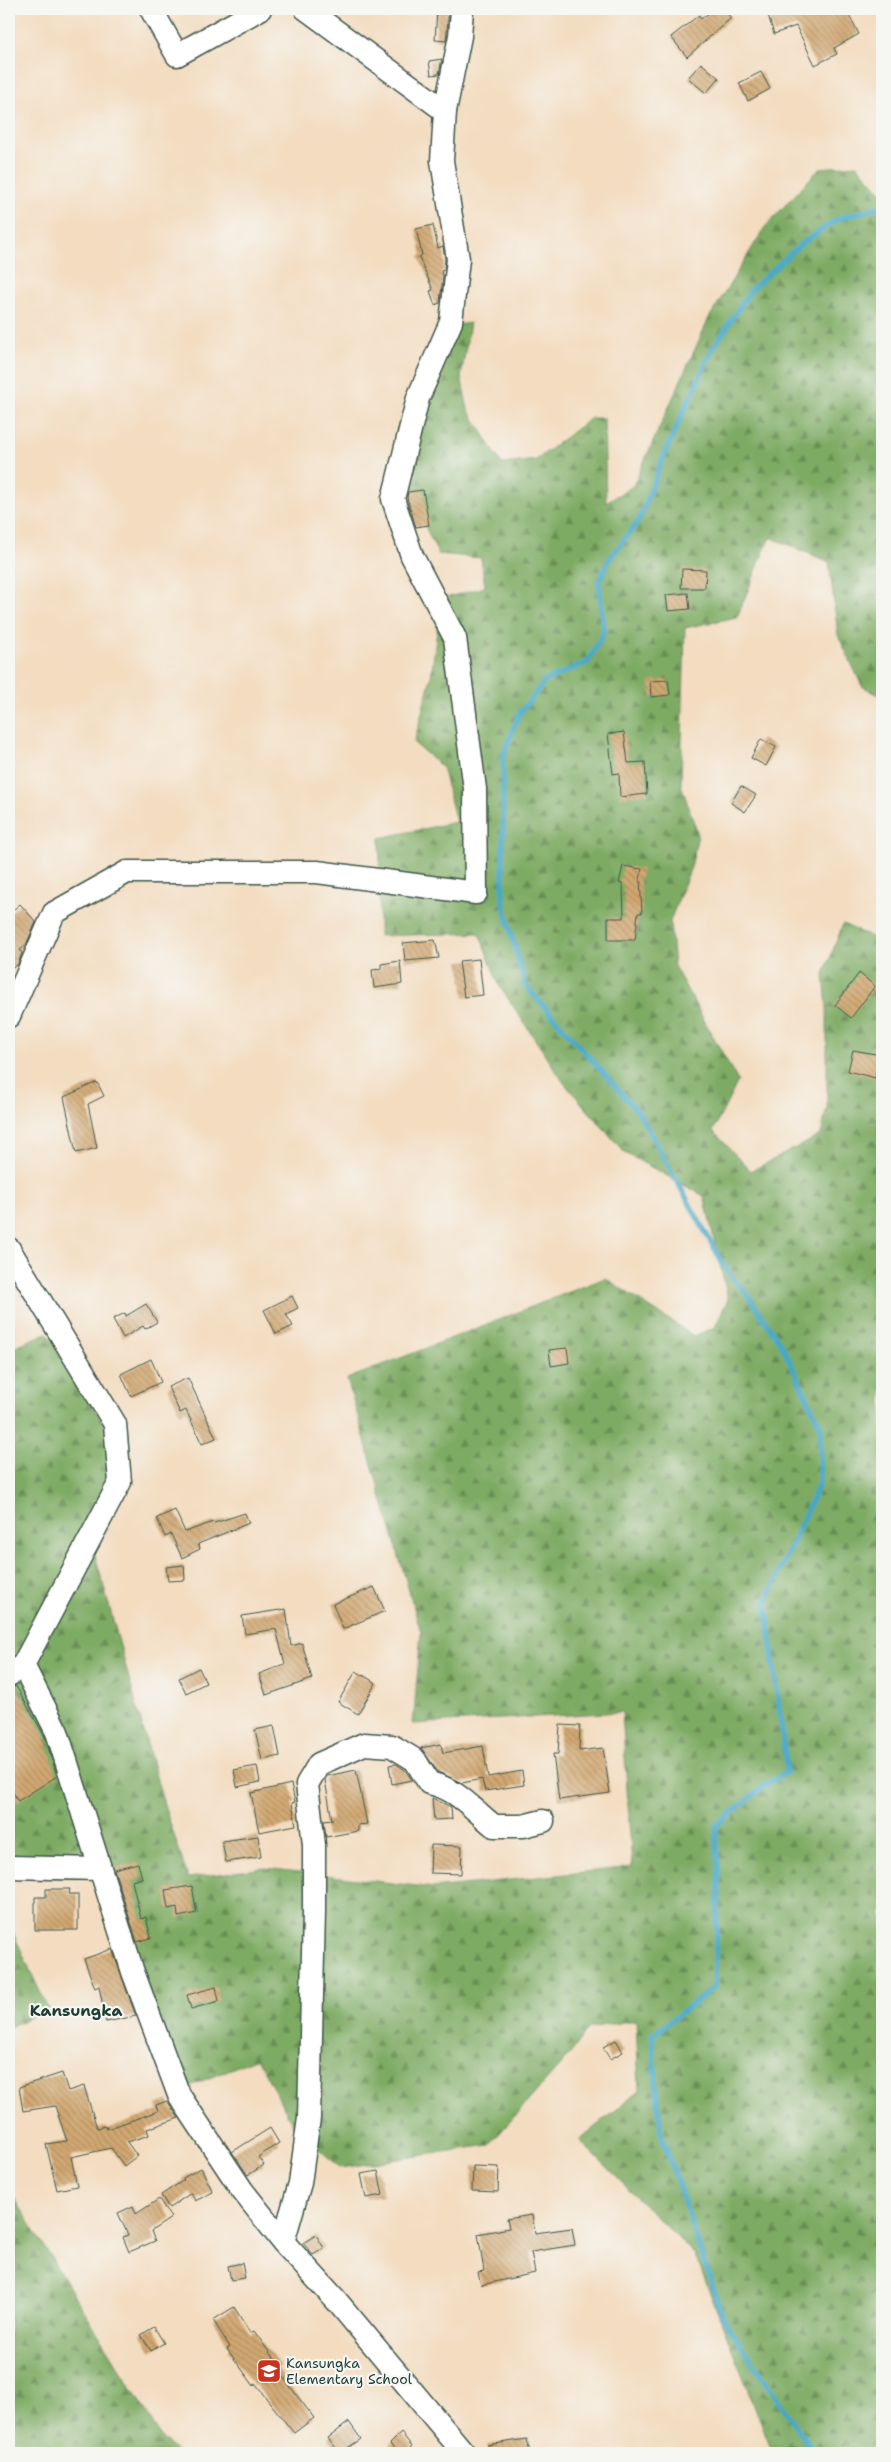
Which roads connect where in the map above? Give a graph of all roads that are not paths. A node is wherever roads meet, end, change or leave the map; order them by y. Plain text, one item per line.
1 (151, 9) edge
2 (260, 9) edge
3 (306, 9) edge
4 (462, 9) edge
5 (445, 111) junction
6 (9, 1016) edge
7 (9, 1249) edge
8 (16, 1670) edge
9 (543, 1821) dead end
10 (9, 1866) edge
11 (100, 1869) junction
12 (284, 2242) junction
13 (464, 2453) edge

1 - 2 street
3 - 5 street
4 - 5 street
5 - 6 street
7 - 8 street
8 - 11 street
9 - 12 street
10 - 11 street
11 - 12 street
12 - 13 street

